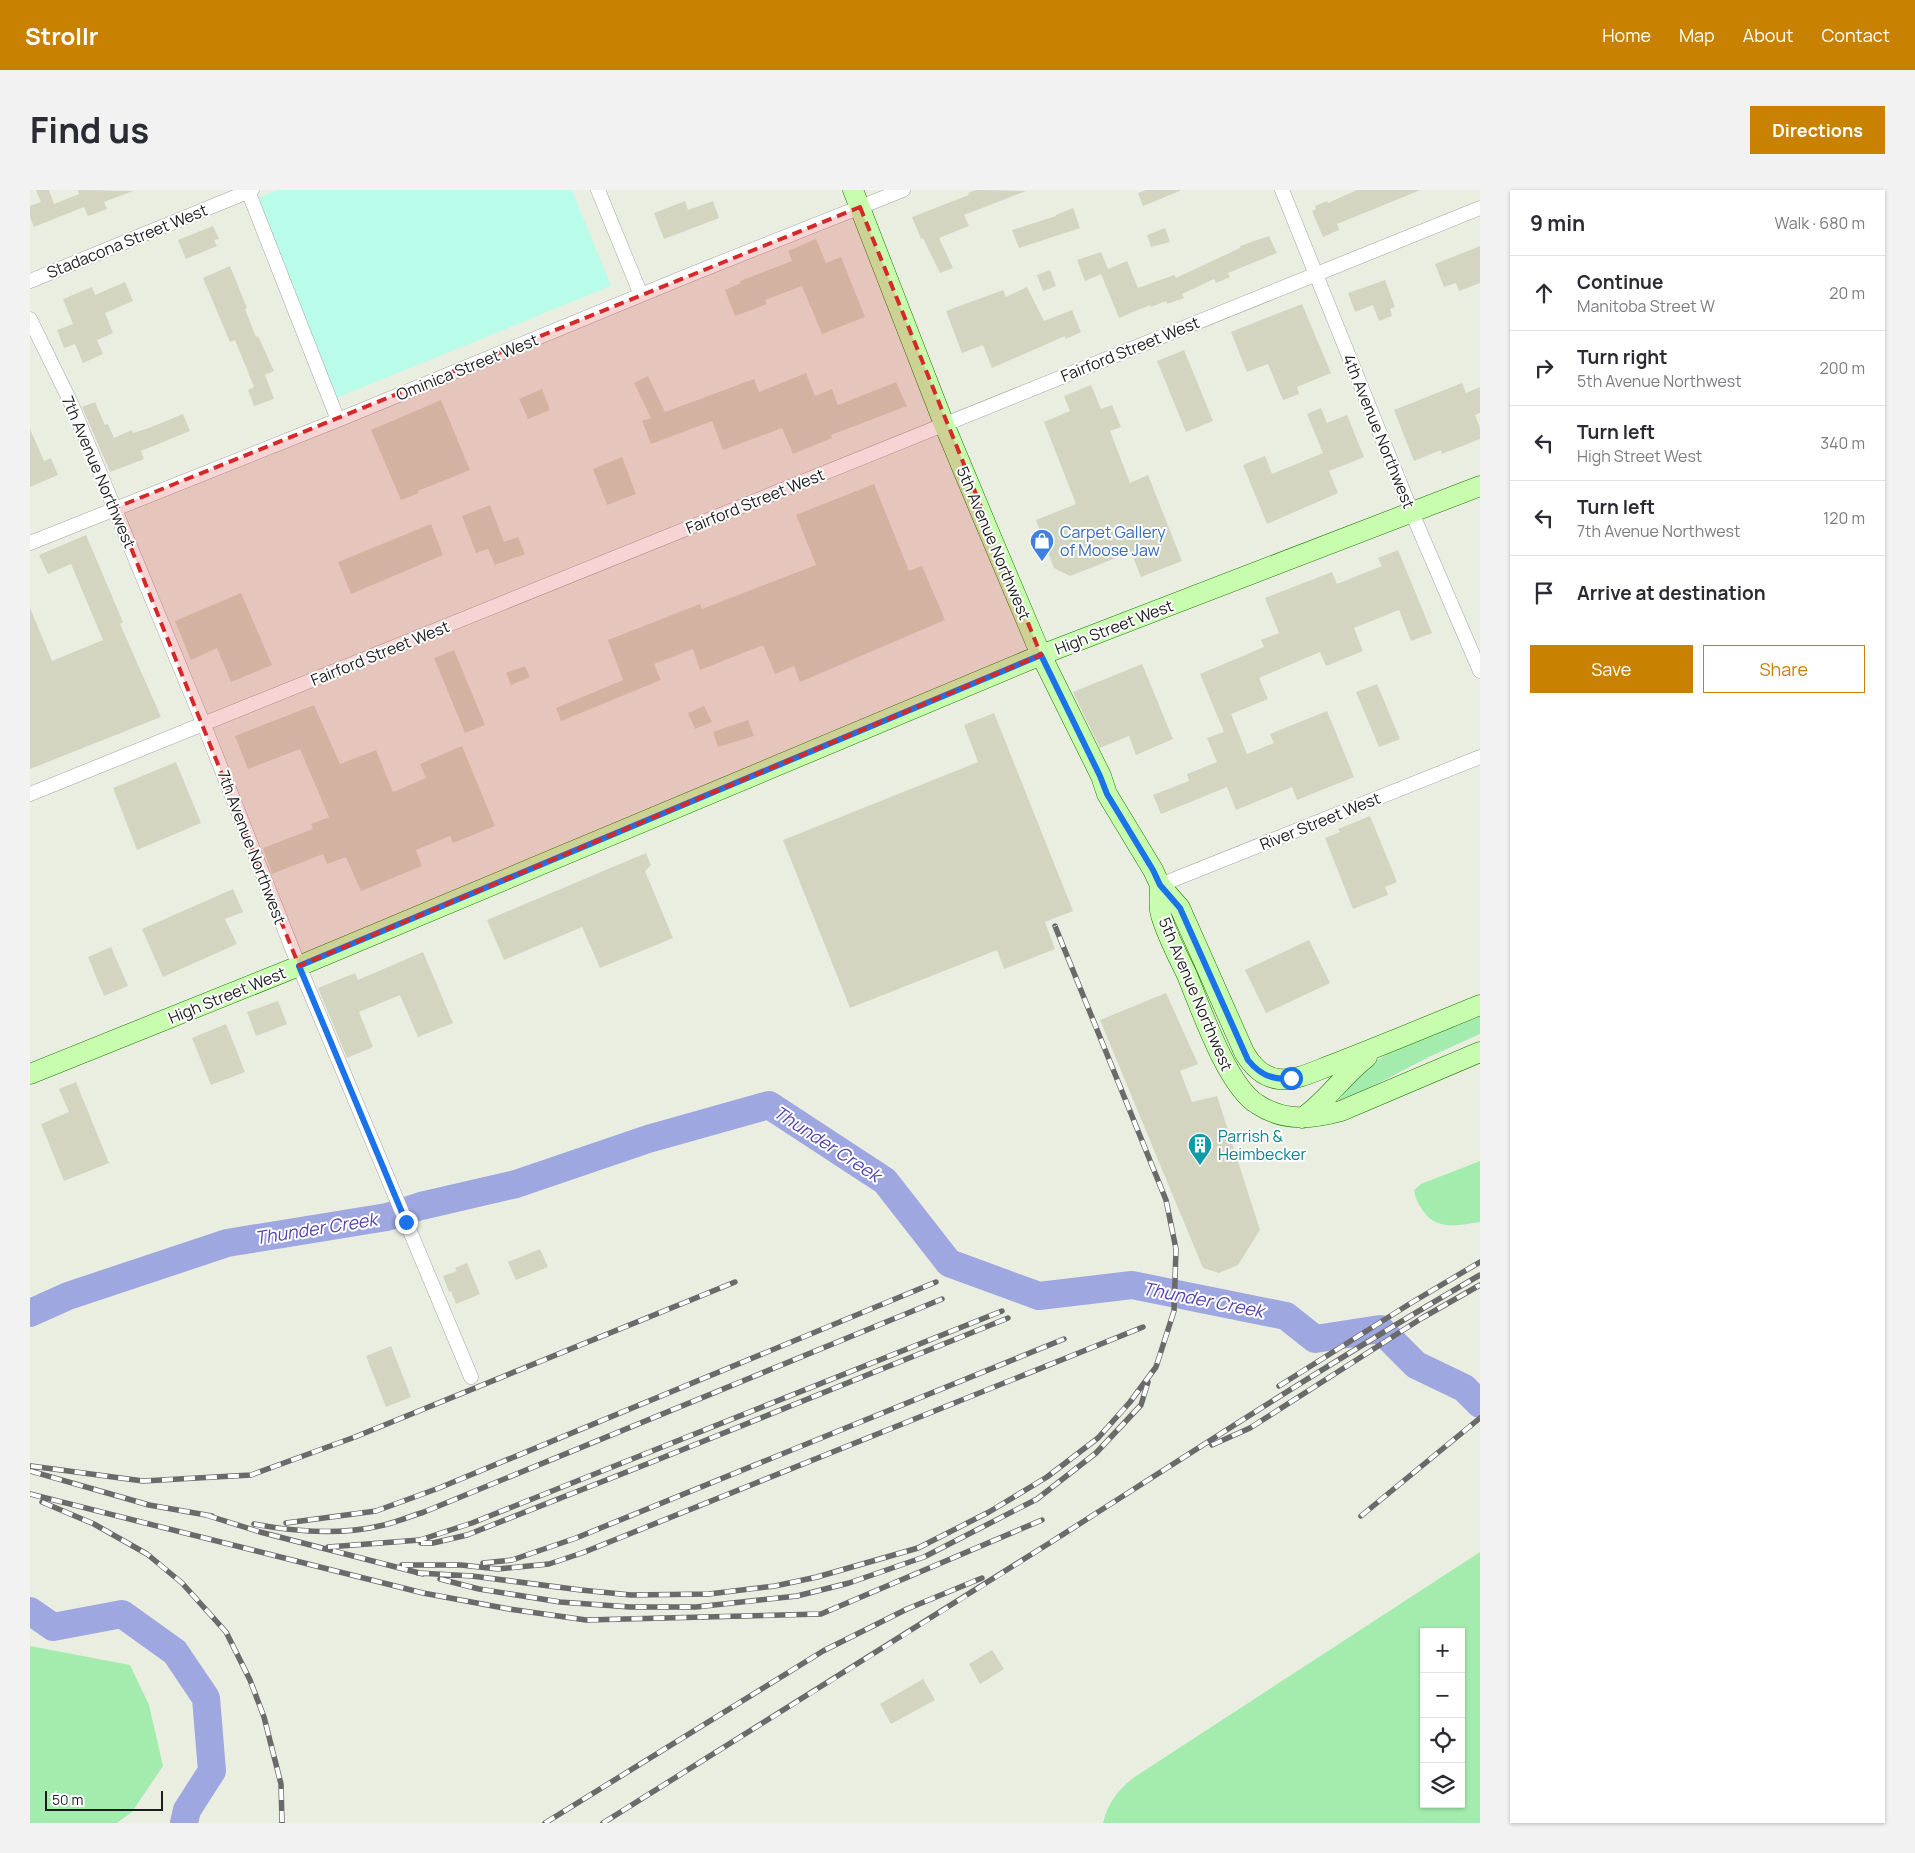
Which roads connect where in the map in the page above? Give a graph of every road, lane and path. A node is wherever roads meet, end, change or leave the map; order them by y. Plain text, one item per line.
1 (598, 190) edge
2 (903, 190) edge
3 (1282, 190) edge
4 (250, 191) edge
5 (856, 198) edge
6 (1480, 208) edge
7 (1317, 274) junction
8 (30, 281) edge
9 (641, 295) junction
10 (30, 318) edge
11 (338, 420) junction
12 (944, 424) junction
13 (1480, 486) edge
14 (115, 508) junction
15 (1412, 513) junction
16 (30, 543) edge
17 (1041, 655) junction
18 (1480, 671) edge
19 (204, 725) junction
20 (1480, 757) edge
21 (30, 794) edge
22 (1160, 885) junction
23 (299, 966) junction
24 (1480, 1005) edge
25 (1385, 1044) junction
26 (1480, 1052) edge
27 (30, 1074) edge
28 (1302, 1118) junction
29 (472, 1377) dead end

1 - 9 street
2 - 5 street, Ominica Street West
3 - 7 street, 4th Avenue Northwest
4 - 8 street, Stadacona Street West
4 - 11 street
5 - 9 street, Ominica Street West
5 - 12 main road, 5th Avenue Northwest
6 - 7 street, Fairford Street West
7 - 12 street, Fairford Street West
7 - 15 street, 4th Avenue Northwest
9 - 11 street, Ominica Street West
10 - 14 street, 7th Avenue Northwest
11 - 14 street, Ominica Street West
12 - 17 main road, 5th Avenue Northwest
12 - 19 street, Fairford Street West
13 - 15 main road, High Street West
14 - 16 street, Ominica Street West
14 - 19 street, 7th Avenue Northwest
15 - 17 main road, High Street West
15 - 18 street, 4th Avenue Northwest
17 - 22 main road, 5th Avenue Northwest
17 - 23 main road, High Street West
19 - 21 street, Fairford Street West
19 - 23 street, 7th Avenue Northwest
20 - 22 street, River Street West
22 - 25 main road, 5th Avenue Northwest
22 - 28 main road, 5th Avenue Northwest
23 - 27 main road, High Street West
23 - 29 street, 7th Avenue Northwest
24 - 25 main road
25 - 28 main road
26 - 28 main road, 5th Avenue Northwest

